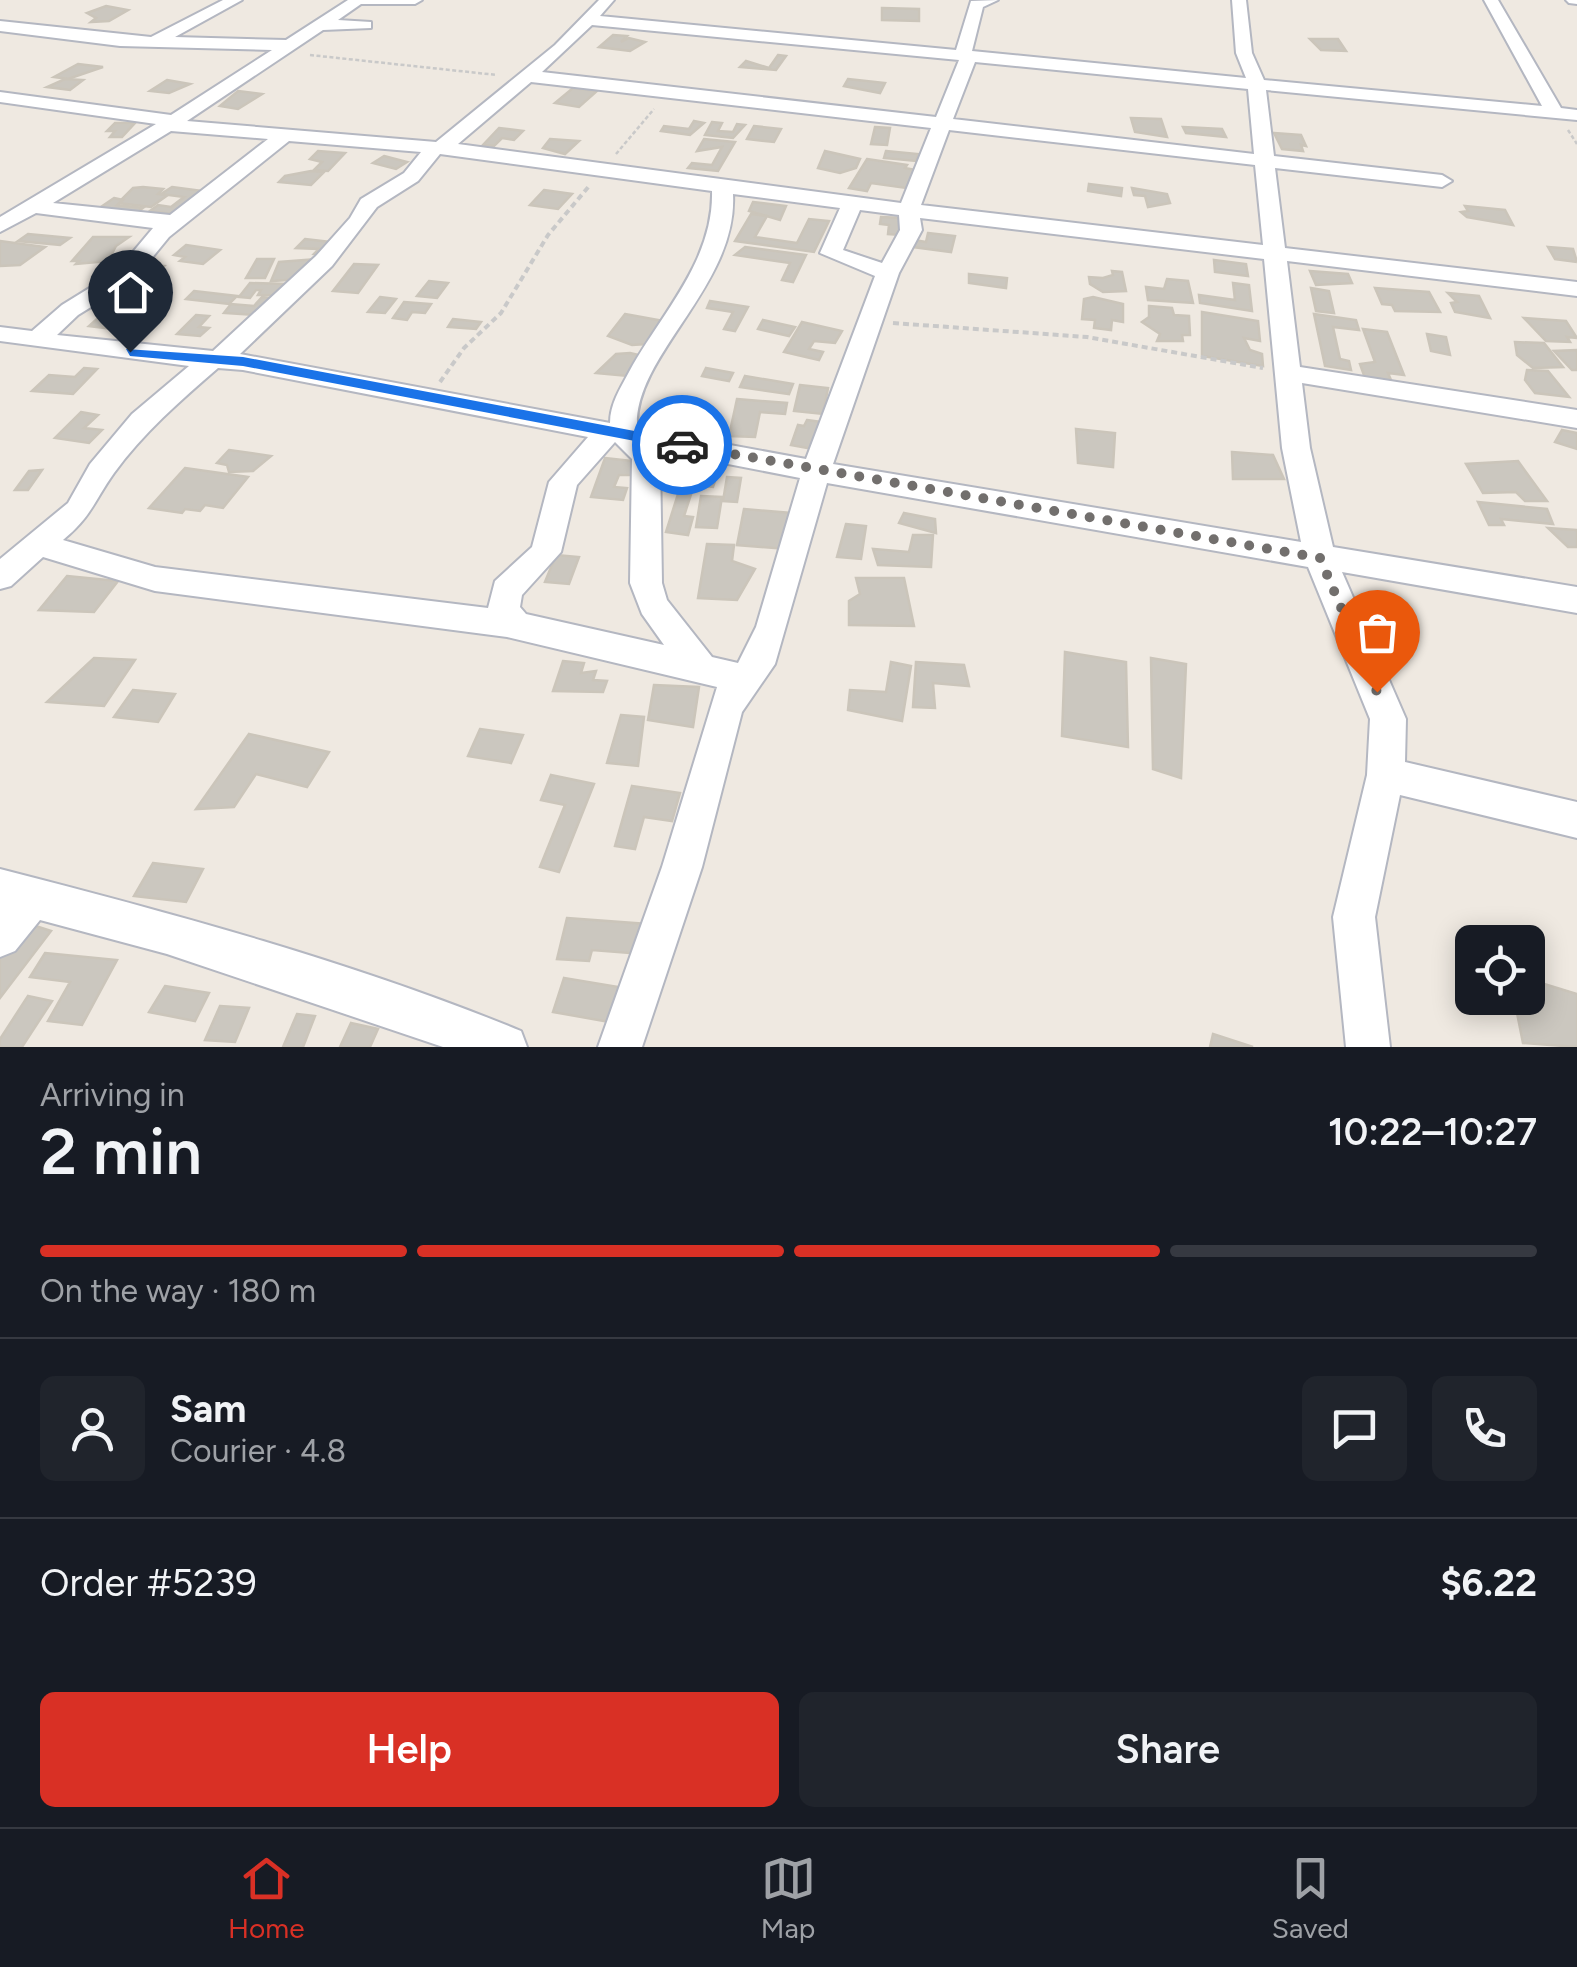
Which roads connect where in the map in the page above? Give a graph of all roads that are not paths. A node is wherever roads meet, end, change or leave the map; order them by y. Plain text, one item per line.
1 (234, 0) edge
2 (416, 0) edge
3 (607, 0) edge
4 (1239, 0) edge
5 (1491, 0) edge
6 (352, 1) edge
7 (978, 1) edge
8 (590, 20) junction
9 (364, 25) dead end
10 (0, 26) edge
11 (318, 26) junction
12 (152, 43) junction
13 (282, 49) junction
14 (966, 55) junction
15 (526, 77) junction
16 (1256, 81) junction
17 (0, 97) edge
18 (1556, 112) junction
19 (1577, 115) edge
20 (170, 123) junction
21 (942, 124) junction
22 (285, 135) junction
23 (438, 148) junction
24 (1261, 161) junction
25 (1442, 181) dead end
26 (722, 184) junction
27 (854, 202) junction
28 (31, 206) junction
29 (909, 210) junction
30 (175, 220) junction
31 (0, 226) edge
32 (1275, 253) junction
33 (888, 273) junction
34 (1577, 289) edge
35 (0, 334) edge
36 (40, 337) junction
37 (216, 359) junction
38 (1287, 373) junction
39 (1577, 419) edge
40 (618, 433) junction
41 (816, 471) junction
42 (40, 544) junction
43 (1320, 558) junction
44 (0, 577) edge
45 (1577, 600) edge
46 (516, 626) junction
47 (702, 670) junction
48 (746, 680) junction
49 (1386, 775) junction
50 (1577, 820) edge
51 (16, 894) edge
52 (0, 936) edge
53 (505, 1047) edge
54 (620, 1047) edge
55 (1368, 1047) edge

1 - 12 street
2 - 6 street
3 - 8 street
4 - 16 street
5 - 18 street
6 - 11 street
7 - 14 street
8 - 14 street
8 - 15 street
9 - 11 street
10 - 12 street
11 - 13 street
12 - 13 street
13 - 20 street
14 - 16 street
14 - 21 street
15 - 21 street
15 - 23 street
16 - 18 street
16 - 24 street
17 - 20 street
18 - 19 street
20 - 22 street
20 - 28 street
21 - 24 street
21 - 29 street
22 - 23 street
22 - 30 street
23 - 26 street
23 - 37 street
24 - 25 street
24 - 32 street
26 - 27 street
26 - 40 street
27 - 29 street
27 - 33 street
28 - 30 street
28 - 31 street
29 - 32 street
29 - 33 street
30 - 36 street
32 - 34 street
32 - 38 street
33 - 41 street
35 - 36 street
36 - 37 street
37 - 40 street
37 - 42 street
38 - 39 street
38 - 43 street
40 - 41 street
40 - 46 street
40 - 47 street
41 - 43 street
41 - 48 street
42 - 44 street
42 - 46 street
43 - 45 street
43 - 49 street
46 - 47 street
47 - 48 street
48 - 54 street
49 - 50 street
49 - 55 street
51 - 52 street
51 - 53 street

